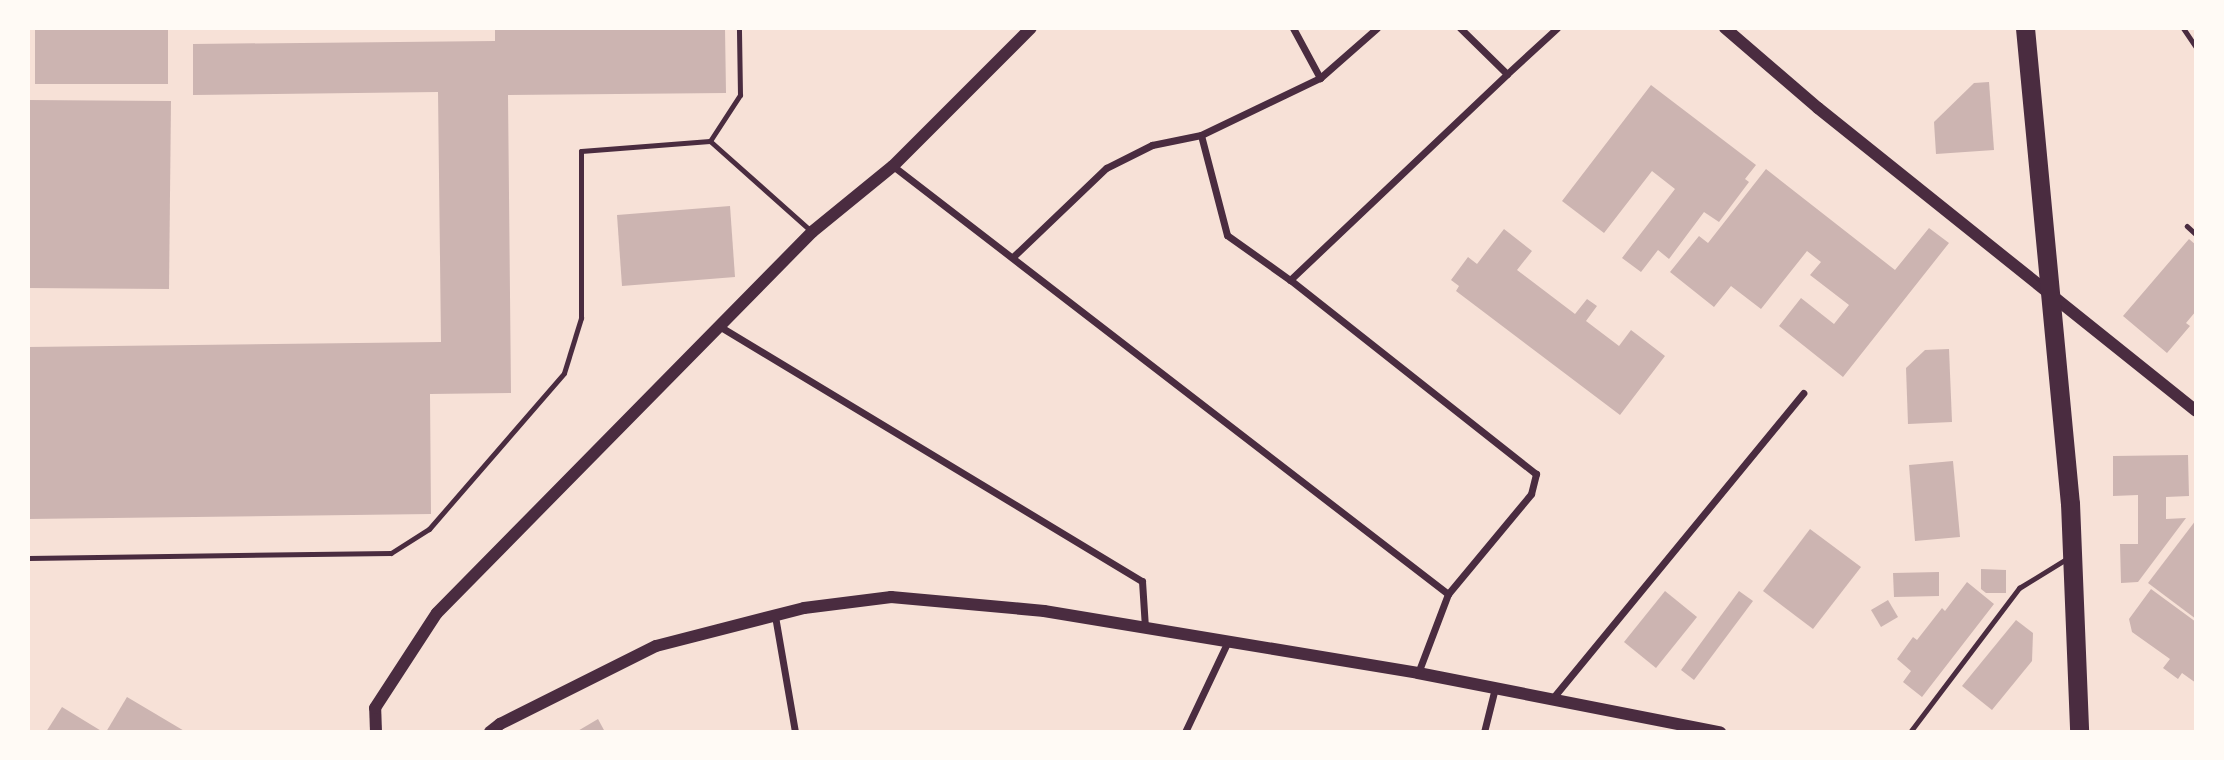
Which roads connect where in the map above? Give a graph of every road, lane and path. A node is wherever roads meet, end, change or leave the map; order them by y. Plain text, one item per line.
1 (739, 28) edge
2 (1031, 28) edge
3 (1293, 28) edge
4 (1377, 28) edge
5 (1460, 28) edge
6 (1558, 28) edge
7 (1725, 28) edge
8 (2025, 28) edge
9 (2183, 28) edge
10 (1739, 33) edge
11 (2196, 47) edge
12 (1507, 74) junction
13 (1320, 78) junction
14 (1201, 135) junction
15 (710, 141) junction
16 (893, 166) junction
17 (2187, 226) dead end
18 (813, 232) junction
19 (2196, 234) edge
20 (1013, 257) junction
21 (1290, 281) junction
22 (2051, 295) junction
23 (719, 326) junction
24 (1803, 393) dead end
25 (2196, 411) edge
26 (2072, 556) junction
27 (28, 558) edge
28 (1448, 594) junction
29 (775, 616) junction
30 (1145, 629) junction
31 (1227, 643) junction
32 (1418, 673) junction
33 (1495, 688) junction
34 (1552, 699) junction
35 (376, 732) edge
36 (490, 732) edge
37 (795, 732) edge
38 (1185, 732) edge
39 (1484, 732) edge
40 (1720, 732) edge
41 (1910, 732) edge
42 (2079, 732) edge

1 - 15 lane
2 - 16 street
3 - 13 street
4 - 13 street
5 - 12 street
6 - 12 street
7 - 10 street
8 - 22 highway
9 - 11 lane
10 - 22 street
12 - 21 street
13 - 14 street
14 - 20 street
14 - 21 street
15 - 18 lane
15 - 27 lane
16 - 18 street
16 - 20 street
17 - 19 path
18 - 23 street
20 - 28 street
21 - 28 street
22 - 25 street
22 - 26 highway
23 - 30 street
23 - 35 street
24 - 34 street
26 - 41 lane
26 - 42 highway
28 - 32 street
29 - 30 street
29 - 36 street
29 - 37 street
30 - 31 street
31 - 32 street
31 - 38 street
32 - 33 street
33 - 34 street
33 - 39 street
34 - 40 street

